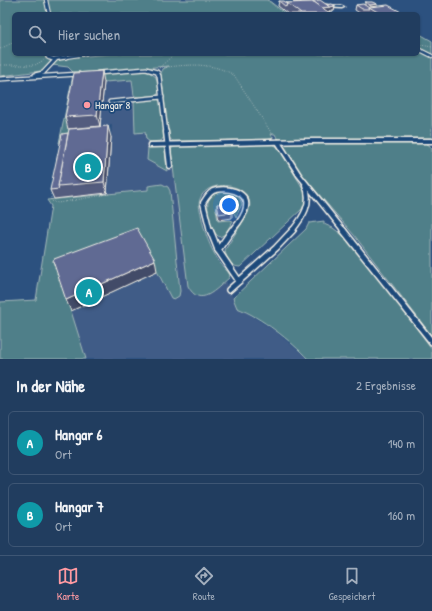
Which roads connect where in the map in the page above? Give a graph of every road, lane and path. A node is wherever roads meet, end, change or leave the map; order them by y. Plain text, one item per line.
1 (46, 0) edge
2 (266, 0) edge
3 (319, 6) edge
4 (342, 6) dead end
5 (49, 12) edge
6 (281, 12) edge
7 (12, 43) edge
8 (420, 44) edge
9 (432, 47) edge
10 (0, 49) edge
11 (420, 50) edge
12 (67, 56) edge
13 (172, 56) edge
14 (432, 56) edge
15 (49, 58) joint
16 (56, 59) junction
17 (0, 65) edge
18 (91, 73) edge
19 (83, 74) edge
20 (0, 78) edge
21 (162, 97) junction
22 (110, 102) dead end
23 (432, 140) edge
24 (278, 142) junction
25 (167, 144) junction
26 (150, 145) dead end
27 (170, 166) dead end
28 (305, 182) junction
29 (52, 190) edge
30 (109, 194) dead end
31 (218, 250) junction
32 (239, 281) junction
33 (230, 290) dead end
34 (432, 342) edge

1 - 5 lane
2 - 6 path
3 - 4 street
7 - 10 path
8 - 9 path
11 - 14 lane
12 - 16 lane
13 - 24 path
15 - 16 lane
15 - 17 path
16 - 20 lane
18 - 21 lane
19 - 20 lane
21 - 22 lane
21 - 25 lane
23 - 24 lane
24 - 25 lane
24 - 28 lane
25 - 26 lane
25 - 27 lane
28 - 32 lane
28 - 34 lane
29 - 30 path
31 - 31 lane
31 - 32 lane
32 - 33 lane

